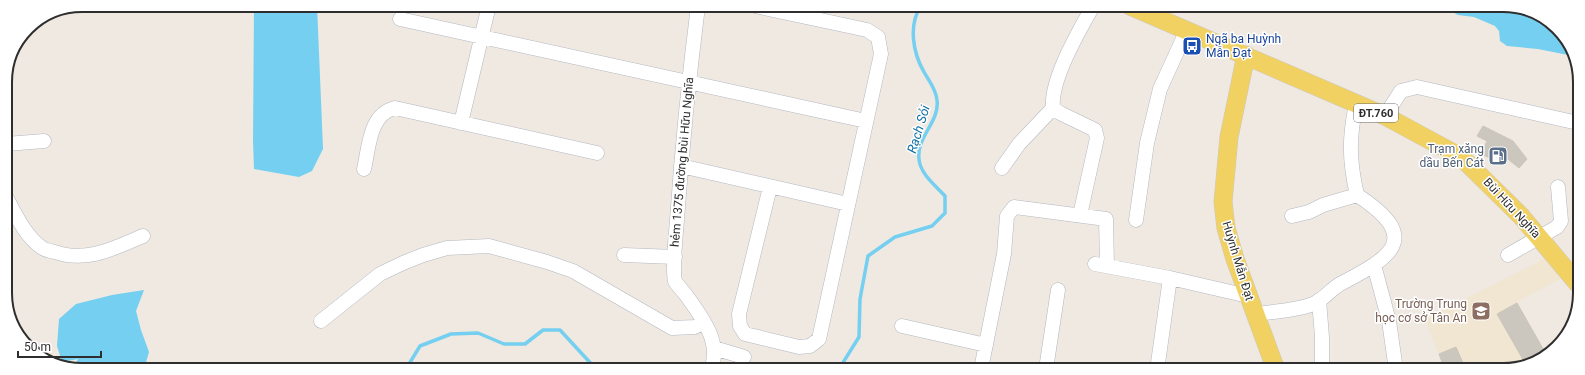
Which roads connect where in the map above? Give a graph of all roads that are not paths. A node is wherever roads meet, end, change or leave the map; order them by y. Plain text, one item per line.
1 (488, 12) edge
2 (697, 12) edge
3 (782, 12) edge
4 (1090, 12) edge
5 (1144, 12) edge
6 (400, 19) dead end
7 (1187, 30) junction
8 (481, 36) junction
9 (1246, 55) junction
10 (688, 82) junction
11 (1356, 104) junction
12 (1054, 108) junction
13 (1385, 116) junction
14 (866, 121) junction
15 (461, 122) junction
16 (1573, 122) edge
17 (44, 142) dead end
18 (12, 144) edge
19 (597, 153) dead end
20 (681, 166) junction
21 (1002, 168) dead end
22 (364, 169) dead end
23 (770, 186) junction
24 (1558, 186) dead end
25 (1357, 195) junction
26 (848, 204) junction
27 (12, 206) edge
28 (1080, 215) junction
29 (1292, 216) dead end
30 (1136, 220) dead end
31 (143, 236) dead end
32 (1538, 236) junction
33 (624, 255) dead end
34 (1508, 255) dead end
35 (674, 257) junction
36 (1374, 265) junction
37 (1170, 278) junction
38 (1573, 278) edge
39 (1058, 290) dead end
40 (1248, 296) junction
41 (1319, 300) junction
42 (1256, 314) junction
43 (701, 317) junction
44 (321, 322) dead end
45 (902, 326) dead end
46 (986, 345) junction
47 (714, 348) junction
48 (744, 357) dead end
49 (712, 363) edge
50 (982, 363) edge
51 (1047, 363) edge
52 (1158, 363) edge
53 (1274, 363) edge
54 (1322, 363) edge
55 (1395, 363) edge

1 - 8 street
2 - 10 street, hẻm 1375 đường bùi Hữu Nghĩa
3 - 14 street
4 - 12 street
5 - 7 main road, Bùi Hữu Nghĩa / ĐT.760
6 - 8 street
7 - 9 main road, Bùi Hữu Nghĩa / ĐT.760
7 - 30 street
8 - 10 street
8 - 15 street
9 - 11 main road, Bùi Hữu Nghĩa / ĐT.760
9 - 40 main road, Huỳnh Mẫn Đạt
10 - 14 street
10 - 20 street, hẻm 1375 đường bùi Hữu Nghĩa
11 - 13 main road, Bùi Hữu Nghĩa / ĐT.760
11 - 25 street
12 - 21 street
12 - 28 street
13 - 16 street
13 - 32 main road, Bùi Hữu Nghĩa / ĐT.760
14 - 26 street
15 - 19 street
15 - 22 street
17 - 18 street
20 - 23 street
20 - 35 street, hẻm 1375 đường bùi Hữu Nghĩa
23 - 26 street
23 - 26 street
24 - 32 street
25 - 29 street
25 - 36 street
27 - 31 street
28 - 37 street
28 - 46 street
32 - 34 street
32 - 38 main road, Bùi Hữu Nghĩa / ĐT.760
33 - 35 street
35 - 43 street, hẻm 1375 đường bùi Hữu Nghĩa
36 - 41 street
36 - 55 street
37 - 40 street
37 - 52 street
39 - 51 street
40 - 42 main road, Huỳnh Mẫn Đạt
41 - 42 street
41 - 54 street
42 - 53 main road, Huỳnh Mẫn Đạt
43 - 44 street
43 - 47 street, hẻm 1375 đường bùi Hữu Nghĩa
45 - 46 street
46 - 50 street
47 - 48 street
47 - 49 street

